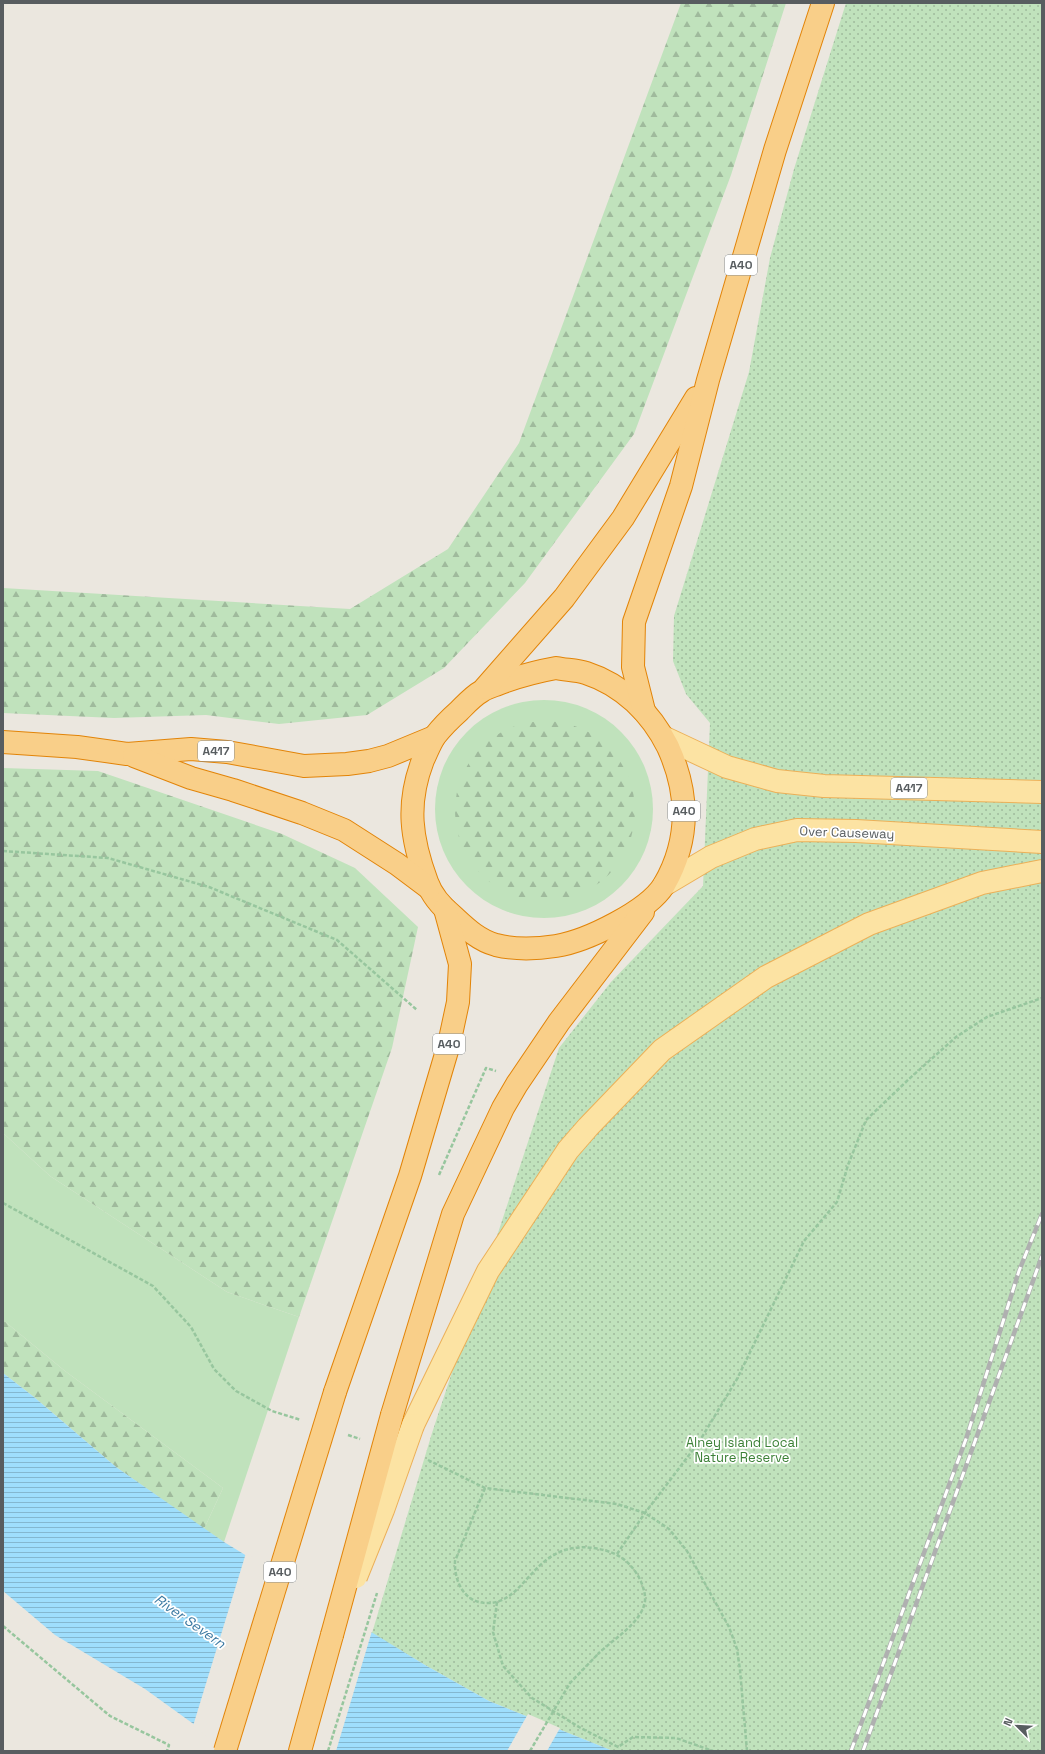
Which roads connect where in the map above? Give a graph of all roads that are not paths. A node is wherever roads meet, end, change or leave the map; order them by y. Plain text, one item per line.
1 (823, 3) edge
2 (708, 380) junction
3 (482, 690) junction
4 (644, 711) junction
5 (434, 737) junction
6 (663, 737) junction
7 (3, 742) edge
8 (127, 754) junction
9 (1042, 792) edge
10 (1042, 842) edge
11 (1042, 871) edge
12 (429, 888) junction
13 (658, 892) junction
14 (445, 910) junction
15 (332, 1635) junction
16 (225, 1751) edge
17 (300, 1751) edge

1 - 2 highway, A40
2 - 3 highway, A40
2 - 4 highway, A40
3 - 4 highway, A40
3 - 5 highway, A40
4 - 6 highway, A40
5 - 8 highway, A417
5 - 12 highway, A40
6 - 9 main road, A417
6 - 13 highway, A40
7 - 8 highway, A417
8 - 12 highway, A417
10 - 13 main road, Over Causeway
11 - 15 main road, bridge
12 - 14 highway, A40
13 - 14 highway, A40
13 - 15 highway, A40, bridge
14 - 16 highway, A40, bridge
15 - 17 highway, A40

